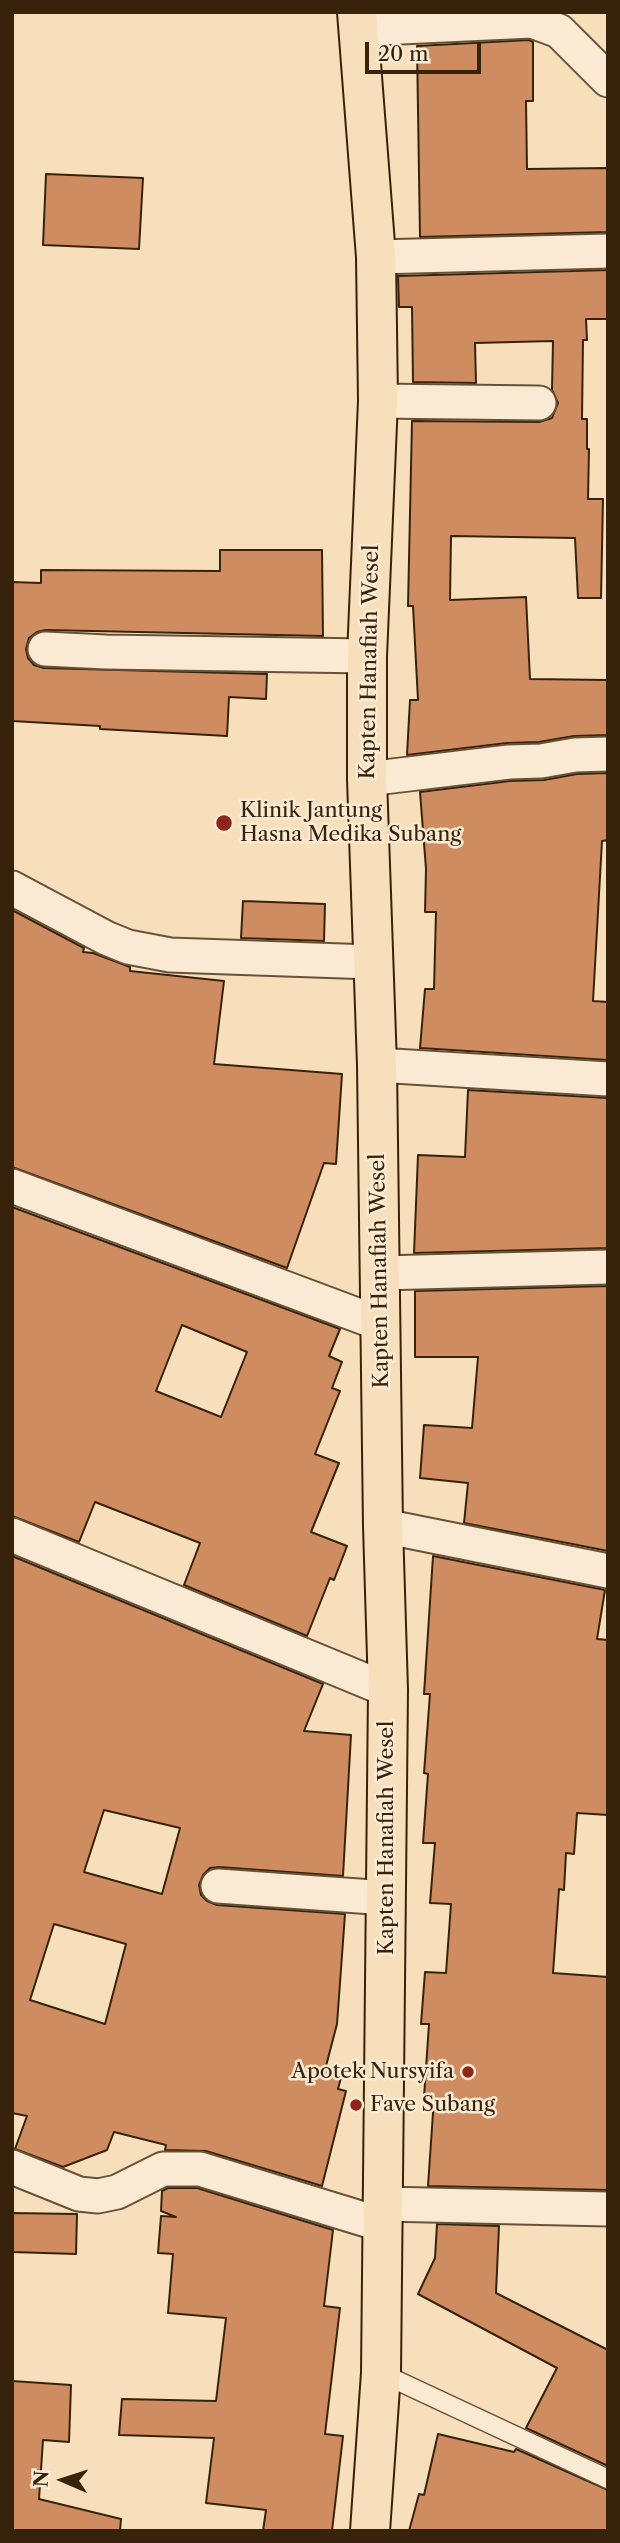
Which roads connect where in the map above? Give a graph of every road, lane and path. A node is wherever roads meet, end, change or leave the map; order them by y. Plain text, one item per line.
1 (357, 21) edge
2 (608, 80) edge
3 (608, 251) edge
4 (376, 257) junction
5 (378, 401) junction
6 (538, 403) dead end
7 (45, 649) dead end
8 (367, 656) junction
9 (608, 754) edge
10 (367, 779) junction
11 (12, 888) edge
12 (372, 962) junction
13 (377, 1065) junction
14 (608, 1079) edge
15 (13, 1190) edge
16 (608, 1267) edge
17 (380, 1273) junction
18 (381, 1324) junction
19 (383, 1526) junction
20 (12, 1535) edge
21 (608, 1571) edge
22 (388, 1690) junction
23 (218, 1886) dead end
24 (387, 1898) junction
25 (12, 2167) edge
26 (608, 2209) edge
27 (383, 2214) junction
28 (381, 2373) junction
29 (608, 2479) edge
30 (370, 2531) edge

1 - 2 street
1 - 4 main road, Kapten Hanafiah Wesel
3 - 4 street
4 - 5 main road, Kapten Hanafiah Wesel
5 - 6 street
5 - 8 main road, Kapten Hanafiah Wesel
7 - 8 street
8 - 10 main road, Kapten Hanafiah Wesel
9 - 10 street
10 - 12 main road, Kapten Hanafiah Wesel
11 - 12 street
12 - 13 main road, Kapten Hanafiah Wesel
13 - 14 street
13 - 17 main road, Kapten Hanafiah Wesel
15 - 18 street
16 - 17 street
17 - 18 main road, Kapten Hanafiah Wesel
18 - 19 main road, Kapten Hanafiah Wesel
19 - 21 street
19 - 22 main road, Kapten Hanafiah Wesel
20 - 22 street
22 - 24 main road, Kapten Hanafiah Wesel
23 - 24 street
24 - 27 main road, Kapten Hanafiah Wesel
25 - 27 street
26 - 27 street
27 - 28 main road, Kapten Hanafiah Wesel
28 - 29 lane
28 - 30 main road, Kapten Hanafiah Wesel

